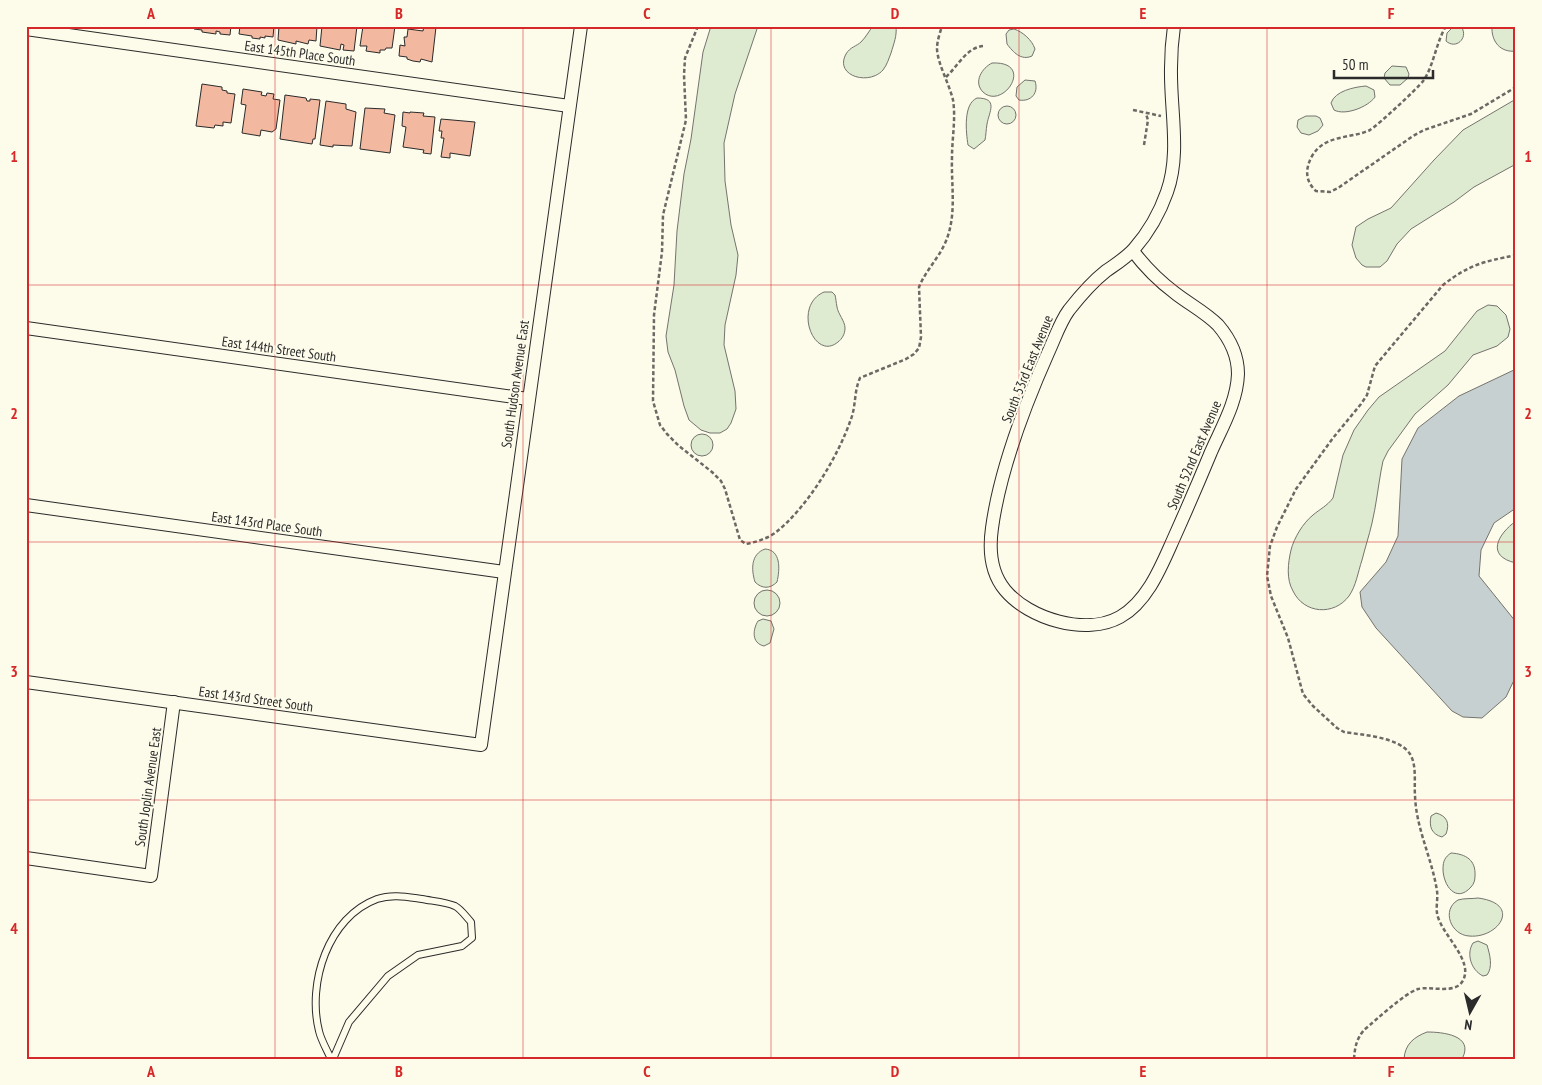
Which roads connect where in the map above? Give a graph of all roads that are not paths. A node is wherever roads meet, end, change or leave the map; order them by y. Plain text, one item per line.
1 (581, 26) edge
2 (1174, 26) edge
3 (26, 30) edge
4 (570, 106) junction
5 (1133, 251) junction
6 (26, 328) edge
7 (528, 399) junction
8 (26, 505) edge
9 (504, 572) junction
10 (1044, 616) joint
11 (26, 682) edge
12 (174, 702) junction
13 (480, 746) joint
14 (26, 858) edge
15 (332, 1059) edge

1 - 4 street, South Hudson Avenue East
2 - 5 street, South 53rd East Avenue
3 - 4 street, East 145th Place South
4 - 7 street, South Hudson Avenue East
5 - 10 street, South 53rd East Avenue
5 - 10 street, South 52nd East Avenue
6 - 7 street, East 144th Street South
7 - 9 street, South Hudson Avenue East
8 - 9 street, East 143rd Place South
9 - 13 street, South Hudson Avenue East
11 - 12 street, East 143rd Street South
12 - 13 street, East 143rd Street South
12 - 14 street, South Joplin Avenue East
15 - 15 lane

